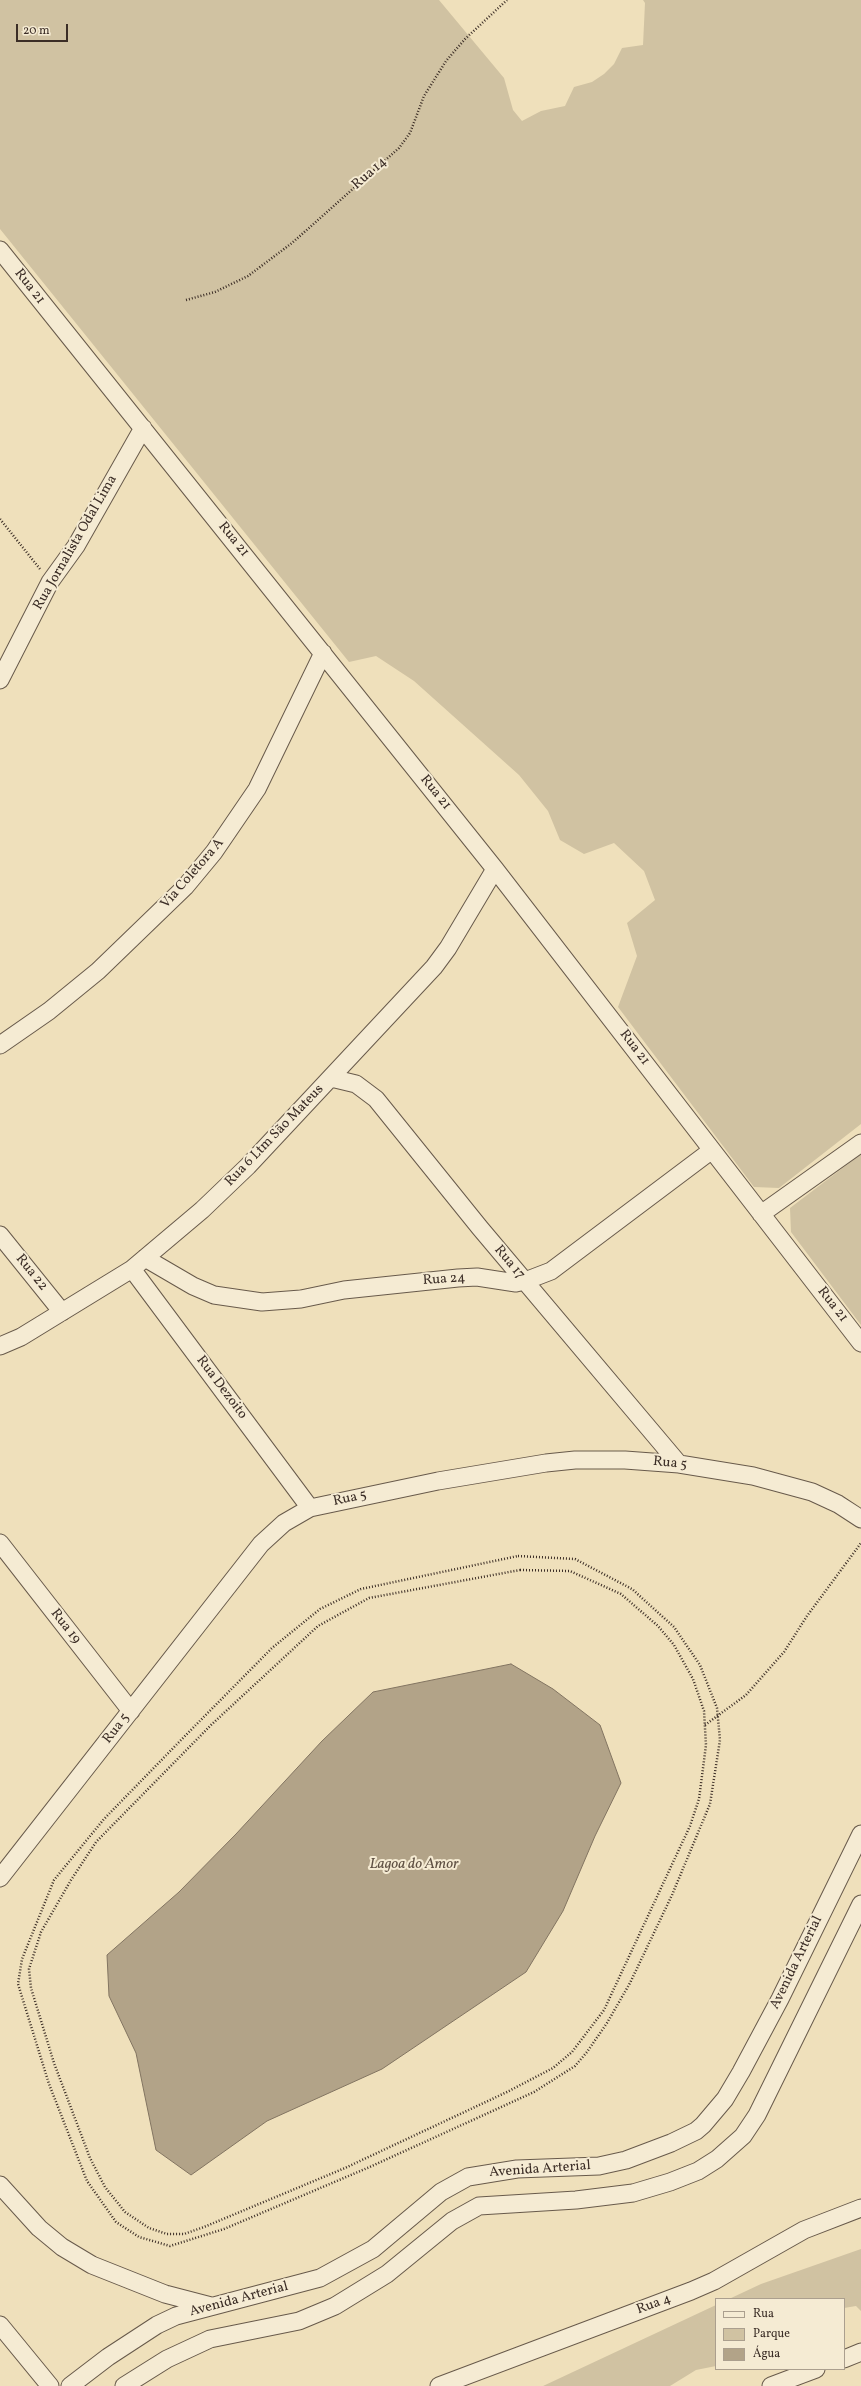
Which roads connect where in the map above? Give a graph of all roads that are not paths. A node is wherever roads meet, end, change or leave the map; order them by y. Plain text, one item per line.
1 (0, 250) edge
2 (143, 428) junction
3 (323, 653) junction
4 (0, 680) edge
5 (495, 869) junction
6 (0, 1045) edge
7 (331, 1078) junction
8 (861, 1143) edge
9 (712, 1150) junction
10 (761, 1214) junction
11 (0, 1235) edge
12 (145, 1258) junction
13 (132, 1269) junction
14 (524, 1282) junction
15 (62, 1312) junction
16 (861, 1343) edge
17 (0, 1346) edge
18 (679, 1464) junction
19 (310, 1508) junction
20 (861, 1519) edge
21 (0, 1543) edge
22 (131, 1711) junction
23 (861, 1834) edge
24 (0, 1878) edge
25 (861, 1904) edge
26 (0, 2185) edge
27 (861, 2208) edge
28 (213, 2307) junction
29 (0, 2325) edge
30 (861, 2352) edge
31 (845, 2358) edge
32 (813, 2370) edge
33 (50, 2386) edge
34 (70, 2386) edge
35 (124, 2386) edge
36 (439, 2386) edge
37 (771, 2386) edge

1 - 2 street, Rua 21
2 - 3 street, Rua 21
2 - 4 street, Rua Jornalista Odal Lima
3 - 5 street, Rua 21
3 - 6 street, Via Coletora A
5 - 7 street, Rua 6 Ltm São Mateus
5 - 9 street, Rua 21
7 - 12 street, Rua 6 Ltm São Mateus
7 - 14 street, Rua 17
8 - 10 street
9 - 10 street, Rua 21
9 - 14 street, Rua 24
10 - 16 street, Rua 21
11 - 15 street, Rua 22
12 - 13 street, Rua 6 Ltm São Mateus
12 - 14 street, Rua 24
13 - 15 street, Rua 6 Ltm São Mateus
13 - 19 street, Rua Dezoito
14 - 18 street, Rua 17
15 - 17 street, Rua 6 Ltm São Mateus
18 - 19 street, Rua 5
18 - 20 street, Rua 5
19 - 22 street, Rua 5
21 - 22 street, Rua 19
22 - 24 street, Rua 5
23 - 28 street, Avenida Arterial
25 - 35 street
26 - 28 street
27 - 36 street, Rua 4
28 - 34 street, Avenida Arterial
29 - 33 street
30 - 31 street
32 - 37 street

